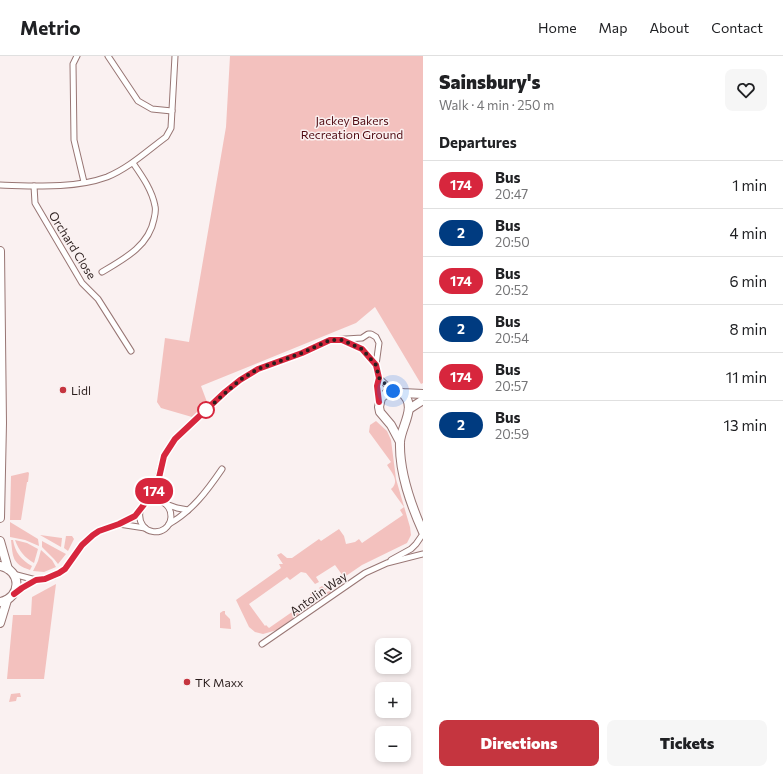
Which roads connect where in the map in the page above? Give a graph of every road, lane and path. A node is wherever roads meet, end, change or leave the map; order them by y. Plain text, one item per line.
1 (77, 56) edge
2 (108, 56) edge
3 (175, 56) edge
4 (172, 111) junction
5 (133, 163) junction
6 (84, 182) junction
7 (0, 185) edge
8 (34, 186) junction
9 (0, 251) edge
10 (102, 272) dead end
11 (362, 338) junction
12 (342, 340) junction
13 (378, 349) junction
14 (363, 350) junction
15 (131, 351) dead end
16 (376, 365) junction
17 (379, 378) junction
18 (393, 391) junction
19 (402, 393) junction
20 (423, 394) edge
21 (423, 400) edge
22 (379, 402) junction
23 (408, 411) junction
24 (383, 416) junction
25 (400, 442) junction
26 (222, 468) dead end
27 (158, 482) junction
28 (163, 502) junction
29 (145, 503) junction
30 (188, 510) junction
31 (140, 511) junction
32 (0, 518) edge
33 (119, 524) junction
34 (169, 524) junction
35 (146, 529) junction
36 (423, 533) edge
37 (0, 541) edge
38 (423, 554) edge
39 (387, 563) junction
40 (7, 570) edge
41 (36, 580) junction
42 (7, 599) edge
43 (0, 623) edge
44 (262, 644) dead end

1 - 6 street
2 - 4 street
3 - 4 street
4 - 5 street
5 - 6 street
5 - 10 street
6 - 8 street
7 - 8 street
8 - 15 street, Orchard Close
9 - 32 main road
11 - 12 street
11 - 13 street
11 - 14 street
12 - 14 street
12 - 27 street
13 - 14 street
13 - 16 street
14 - 16 street
16 - 17 street
17 - 18 street
17 - 22 street
18 - 19 main road
18 - 22 main road
19 - 20 main road
19 - 23 main road
21 - 23 main road
22 - 24 main road
23 - 24 main road
23 - 25 main road
24 - 25 main road
25 - 36 main road
26 - 30 street
27 - 28 street
27 - 29 street
28 - 29 street
28 - 30 street
28 - 34 street
29 - 31 street
30 - 34 street
31 - 33 street
31 - 35 street
33 - 35 street
33 - 41 street
34 - 35 street
36 - 39 street, Antolin Way
37 - 40 main road
38 - 39 street, Antolin Way
39 - 44 street, Antolin Way
40 - 41 street
40 - 42 main road
41 - 42 street
42 - 43 main road

